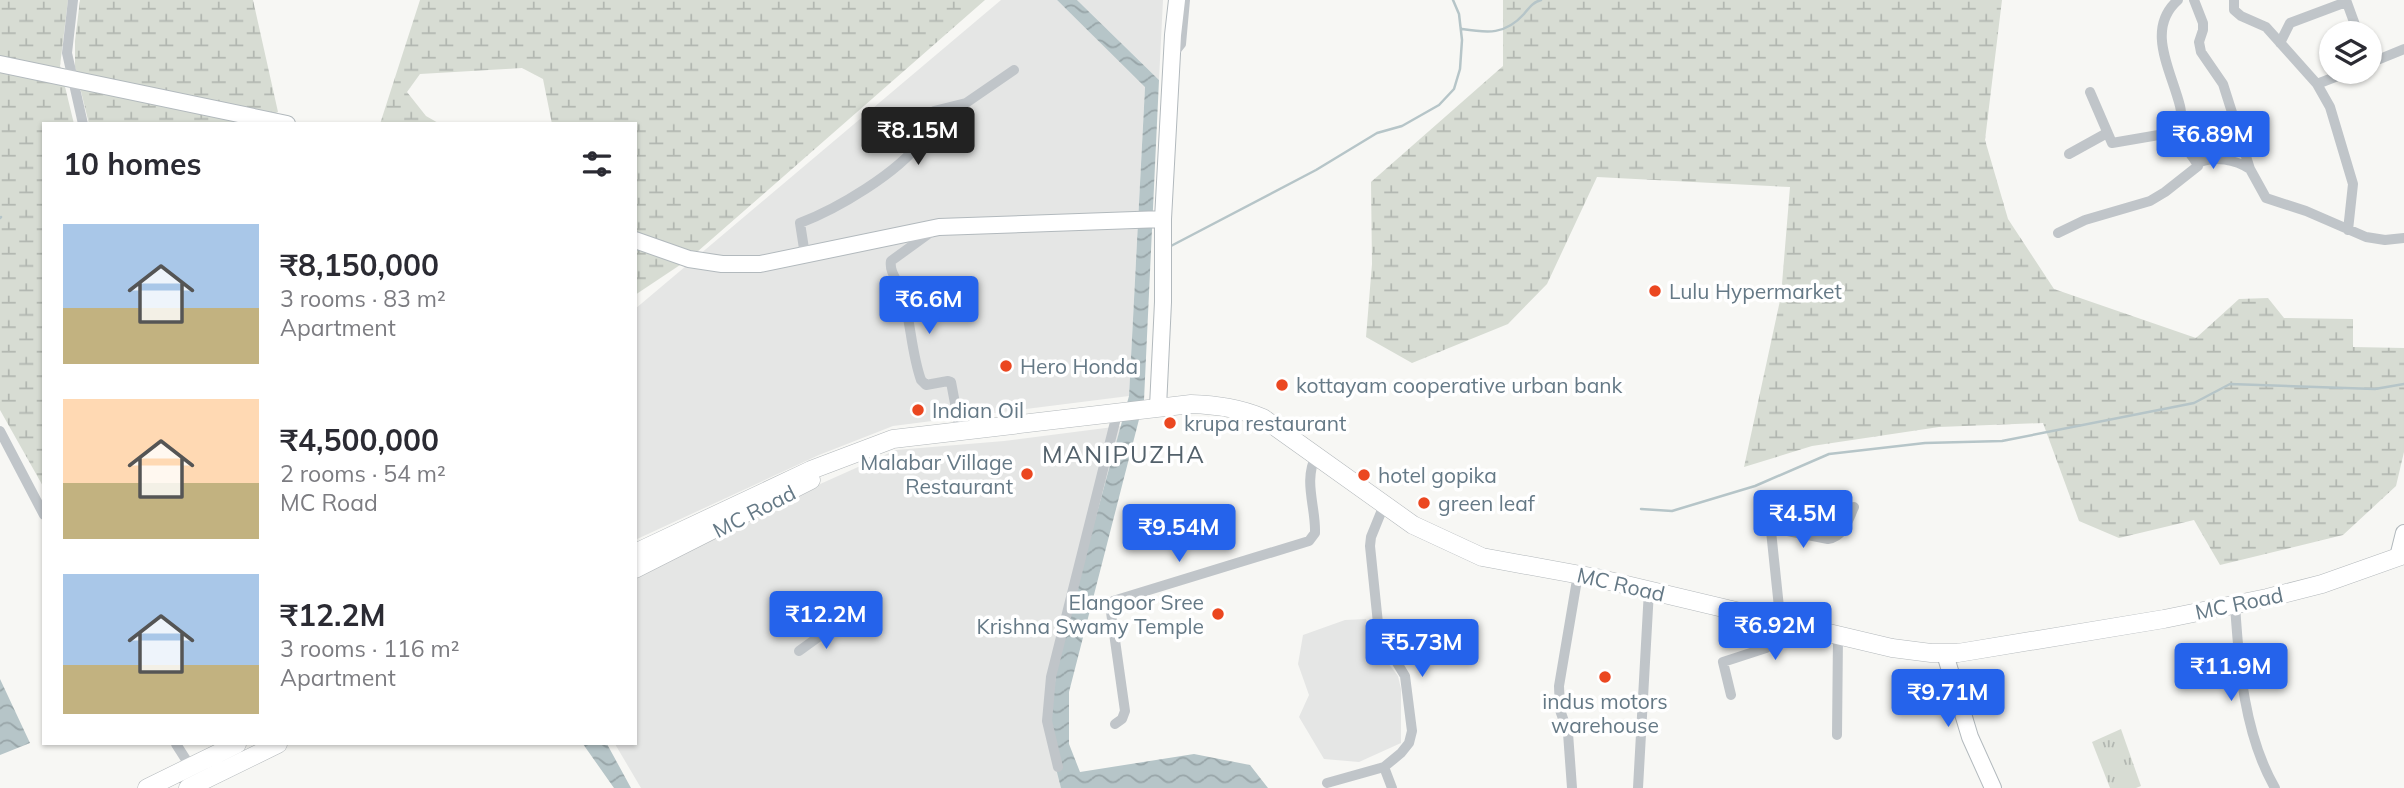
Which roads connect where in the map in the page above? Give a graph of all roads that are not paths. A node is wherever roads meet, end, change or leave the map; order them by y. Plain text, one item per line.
1 (74, 0) edge
2 (1177, 0) edge
3 (1185, 0) edge
4 (2178, 0) edge
5 (2194, 0) edge
6 (2234, 0) edge
7 (2346, 1) edge
8 (2354, 21) edge
9 (2280, 43) junction
10 (2404, 49) edge
11 (1173, 54) junction
12 (2382, 58) edge
13 (0, 64) edge
14 (1014, 70) dead end
15 (73, 78) junction
16 (2317, 84) joint
17 (2090, 92) dead end
18 (83, 122) edge
19 (278, 122) edge
20 (2182, 131) junction
21 (2107, 133) junction
22 (2069, 154) dead end
23 (2198, 163) junction
24 (2250, 169) junction
25 (1163, 219) junction
26 (939, 227) junction
27 (2348, 230) junction
28 (2058, 233) dead end
29 (2404, 238) edge
30 (637, 241) edge
31 (804, 255) junction
32 (1158, 407) junction
33 (1124, 413) junction
34 (960, 430) junction
35 (0, 431) edge
36 (869, 448) junction
37 (1316, 456) junction
38 (1384, 505) junction
39 (1854, 507) dead end
40 (42, 511) edge
41 (2404, 533) edge
42 (637, 552) edge
43 (2401, 556) edge
44 (637, 568) edge
45 (1578, 574) junction
46 (1648, 590) junction
47 (2235, 605) junction
48 (1780, 620) junction
49 (835, 625) dead end
50 (1838, 635) junction
51 (799, 651) dead end
52 (1945, 653) junction
53 (1731, 695) dead end
54 (1115, 724) dead end
55 (1837, 735) dead end
56 (177, 745) edge
57 (235, 745) edge
58 (276, 745) edge
59 (190, 766) junction
60 (1058, 767) dead end
61 (1384, 767) junction
62 (1327, 783) dead end
63 (147, 788) edge
64 (188, 788) edge
65 (1392, 788) edge
66 (1572, 788) edge
67 (1638, 788) edge
68 (1993, 788) edge
69 (2275, 788) edge

1 - 15 street
2 - 11 main road
3 - 11 street
4 - 20 street
5 - 24 street
6 - 9 street
7 - 8 street
7 - 9 street
9 - 16 street
10 - 12 street
11 - 25 main road
13 - 15 main road
14 - 31 street
15 - 18 street
15 - 19 main road
16 - 27 street
17 - 21 street
20 - 21 street
20 - 23 street
21 - 22 street
23 - 24 street
23 - 28 street
24 - 27 street
25 - 26 main road
25 - 32 main road
26 - 31 main road
26 - 34 street
27 - 29 street
30 - 31 main road
32 - 33 highway, MC Road
32 - 37 highway, MC Road
33 - 34 highway, MC Road
33 - 60 street
34 - 36 highway, MC Road
35 - 40 street
36 - 42 highway, MC Road
36 - 44 highway, MC Road
37 - 38 highway, MC Road
37 - 54 street
38 - 45 highway, MC Road
38 - 61 street
39 - 48 street
41 - 43 main road
43 - 47 highway, MC Road
45 - 46 highway, MC Road
45 - 66 street
46 - 48 highway, MC Road
46 - 67 street
47 - 52 highway, MC Road
47 - 69 street
48 - 50 highway, MC Road
48 - 53 street
49 - 51 street
50 - 52 highway, MC Road
50 - 55 street
52 - 68 main road
56 - 59 street
57 - 59 highway
58 - 64 highway
59 - 63 highway
61 - 62 street
61 - 65 street

